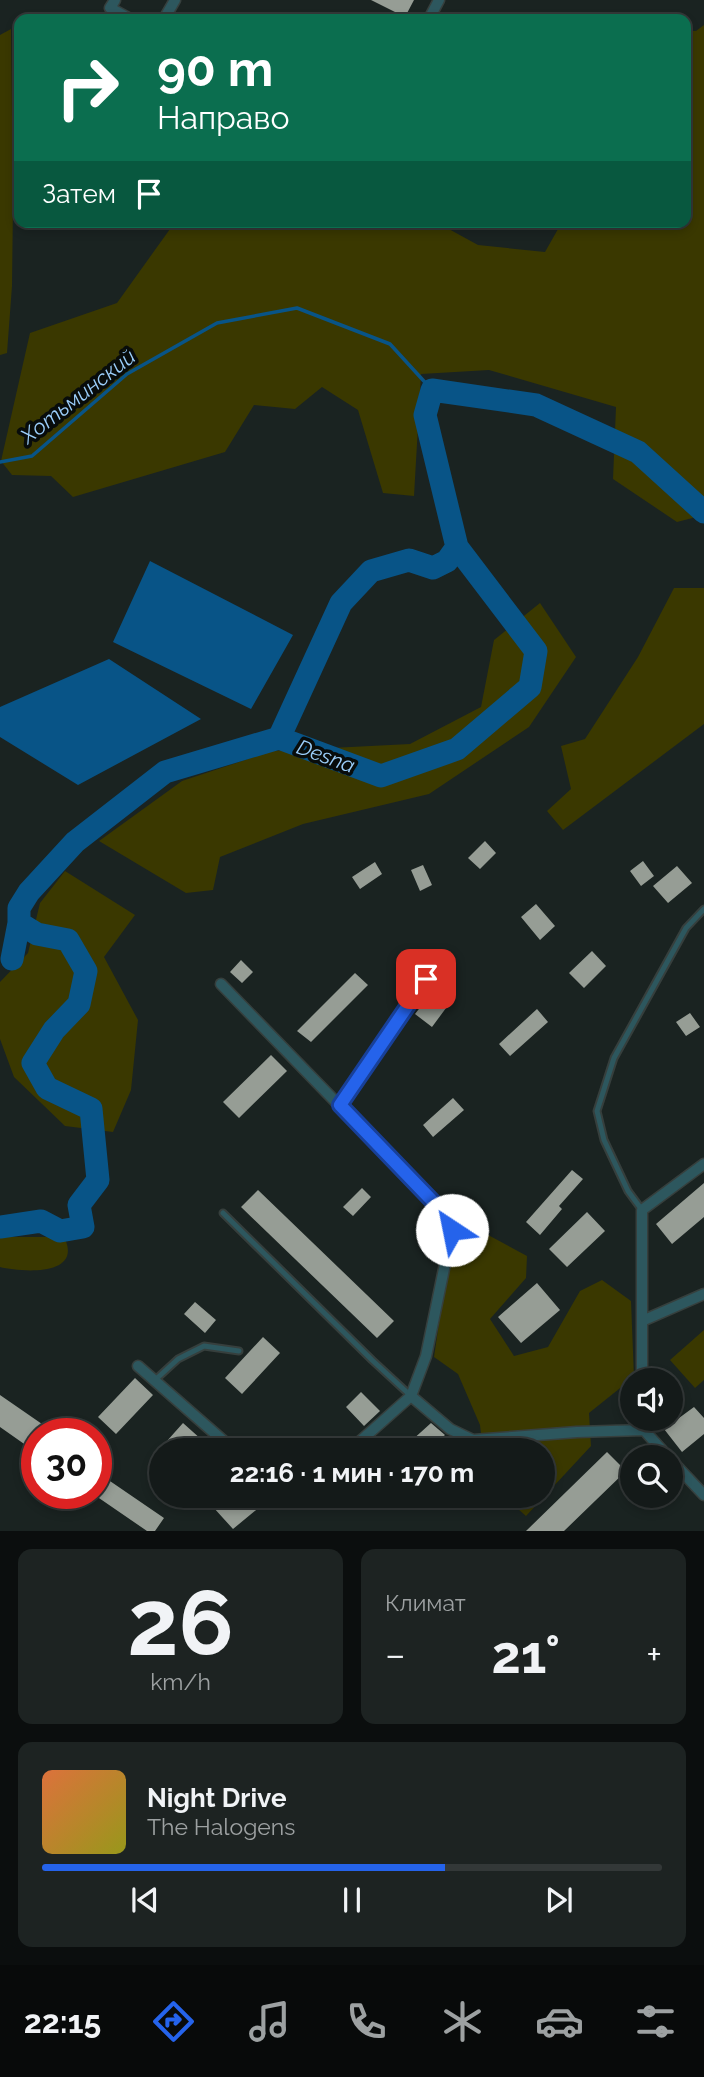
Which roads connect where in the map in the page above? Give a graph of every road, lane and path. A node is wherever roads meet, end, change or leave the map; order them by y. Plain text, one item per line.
1 (115, 0) edge
2 (121, 14) edge
3 (704, 909) edge
4 (426, 979) dead end
5 (221, 984) dead end
6 (340, 1105) junction
7 (704, 1164) edge
8 (642, 1210) junction
9 (223, 1213) dead end
10 (704, 1294) edge
11 (642, 1321) junction
12 (239, 1351) dead end
13 (138, 1366) dead end
14 (642, 1368) edge
15 (155, 1381) junction
16 (411, 1396) junction
17 (620, 1427) edge
18 (649, 1431) edge
19 (220, 1438) edge
20 (364, 1438) edge
21 (660, 1445) edge
22 (683, 1472) edge
23 (704, 1495) edge

1 - 2 street
3 - 8 lane
4 - 6 street
5 - 6 street
6 - 16 street
7 - 8 street
8 - 11 street
9 - 16 lane
10 - 11 street
11 - 14 street
12 - 15 lane
13 - 15 street
15 - 19 street
16 - 17 street
16 - 20 street
18 - 21 street
22 - 23 street

